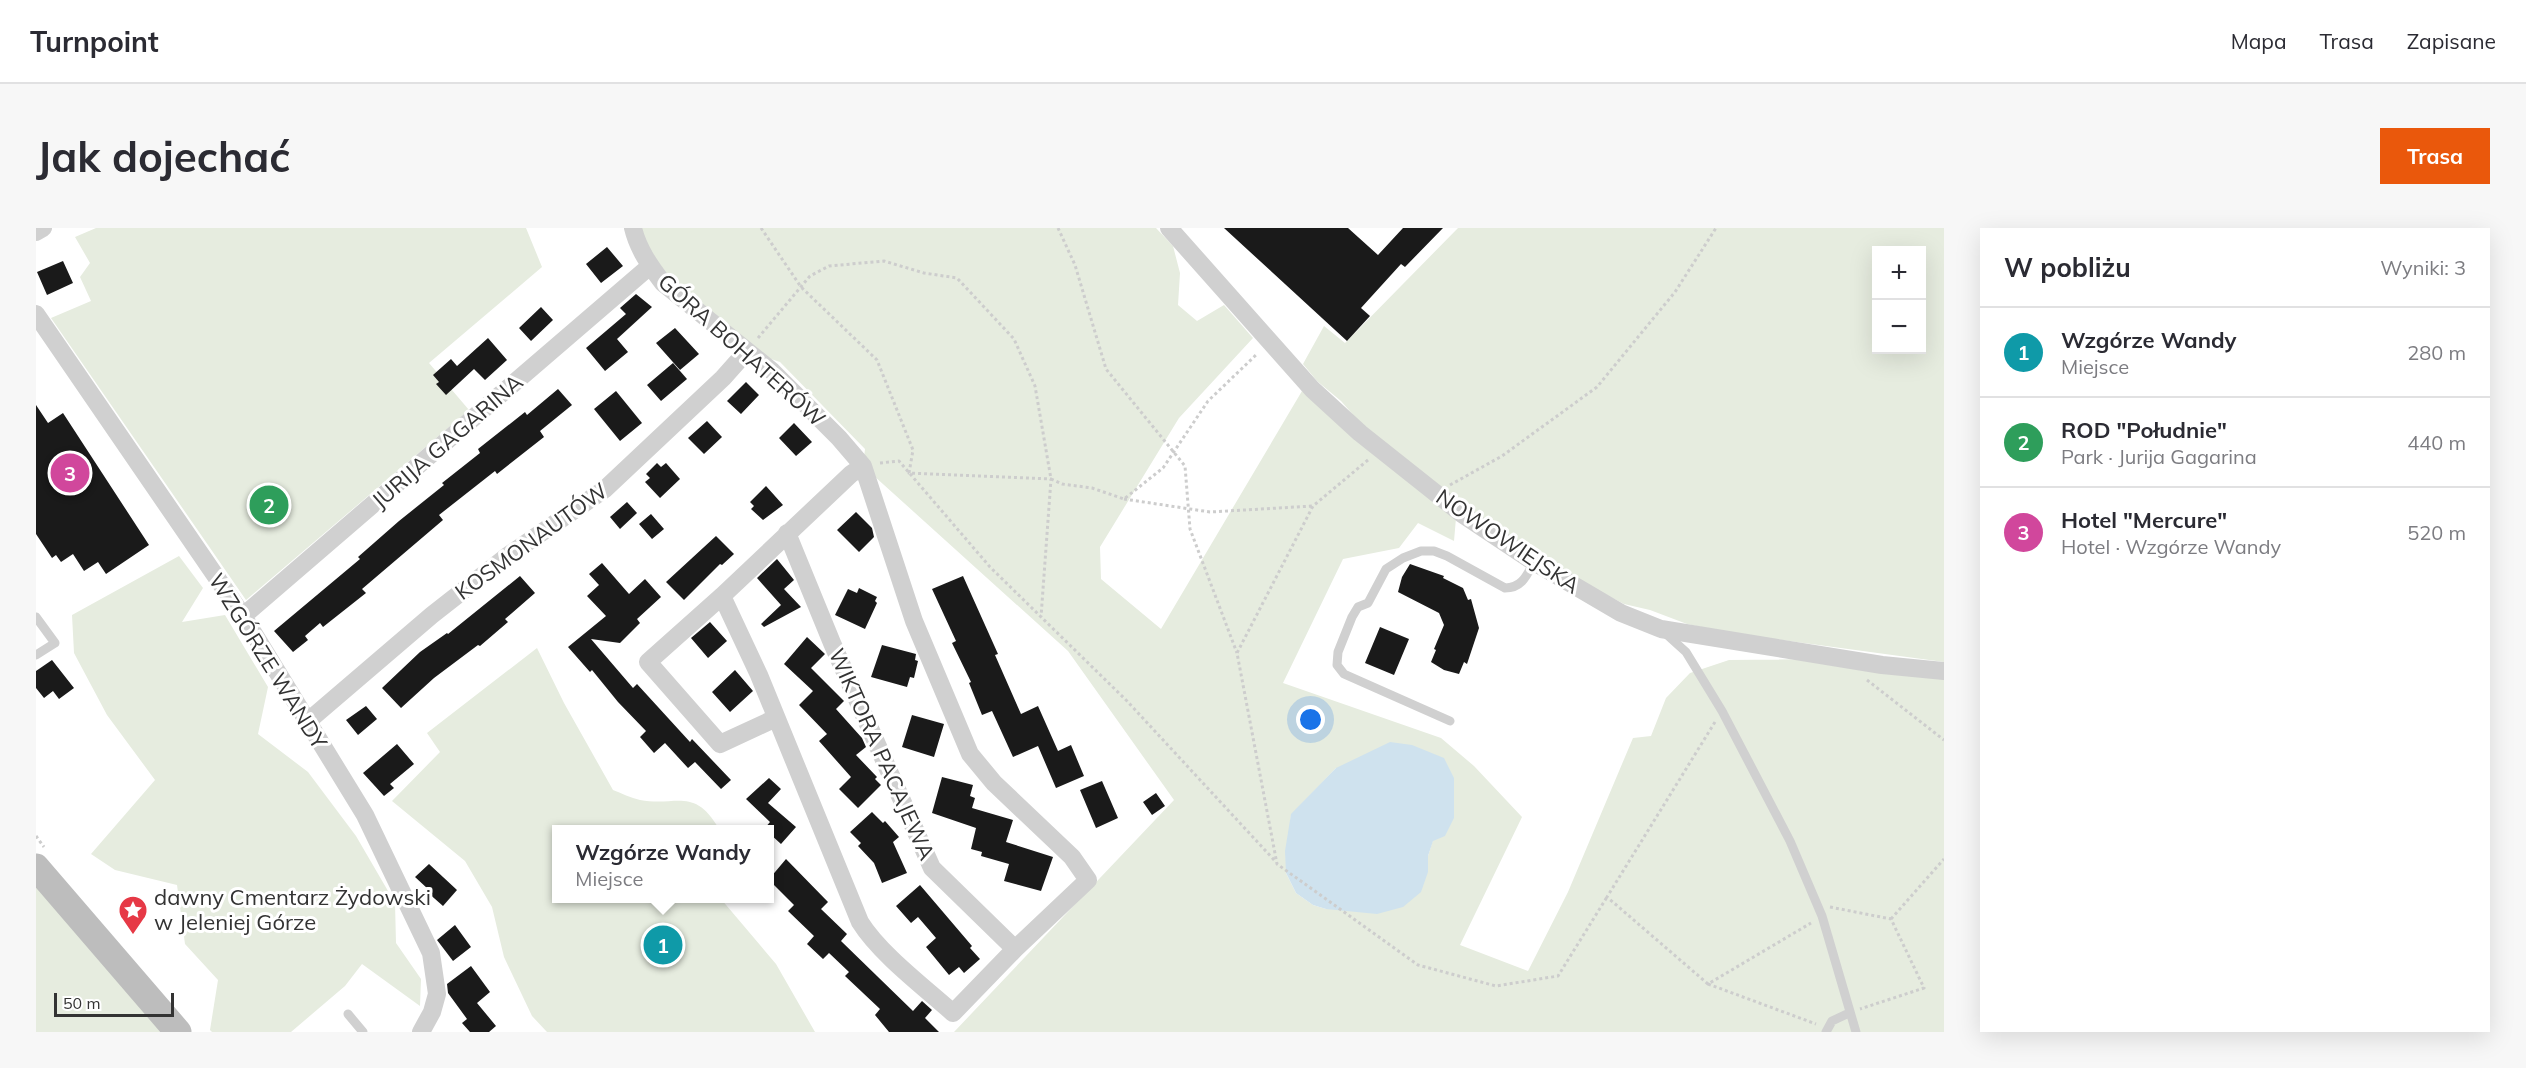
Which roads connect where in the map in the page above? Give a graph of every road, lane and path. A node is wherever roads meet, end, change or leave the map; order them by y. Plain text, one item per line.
1 (43, 228) edge
2 (633, 228) edge
3 (761, 228) edge
4 (1058, 228) edge
5 (1169, 228) edge
6 (1716, 228) edge
7 (36, 232) edge
8 (650, 266) junction
9 (801, 287) junction
10 (36, 314) edge
11 (1269, 339) junction
12 (747, 351) junction
13 (1381, 449) junction
14 (1173, 452) junction
15 (862, 466) junction
16 (909, 473) junction
17 (1051, 479) junction
18 (1436, 494) junction
19 (1124, 499) junction
20 (1313, 506) junction
21 (1188, 509) junction
22 (787, 533) junction
23 (1534, 562) junction
24 (722, 596) junction
25 (243, 616) junction
26 (36, 617) edge
27 (1041, 617) junction
28 (1661, 629) junction
29 (1237, 653) junction
30 (36, 655) edge
31 (1944, 671) edge
32 (1866, 679) dead end
33 (1722, 711) junction
34 (776, 718) junction
35 (1449, 721) dead end
36 (307, 722) junction
37 (1944, 740) edge
38 (1944, 859) edge
39 (1277, 864) junction
40 (36, 867) edge
41 (1607, 897) junction
42 (1817, 904) junction
43 (1822, 916) junction
44 (1891, 920) junction
45 (1015, 949) junction
46 (1708, 984) junction
47 (1849, 1013) junction
48 (348, 1014) dead end
49 (1827, 1030) edge
50 (178, 1032) edge
51 (363, 1032) edge
52 (421, 1032) edge
53 (1856, 1032) edge

1 - 7 street
2 - 8 street, GÓRA BOHATERÓW
3 - 9 path
4 - 14 path
5 - 11 street, NOWOWIEJSKA
6 - 18 path
8 - 12 street, GÓRA BOHATERÓW
8 - 25 street, JURIJA GAGARINA
9 - 12 path
9 - 16 path
9 - 17 path
10 - 25 street, WZGÓRZE WANDY
11 - 13 street, NOWOWIEJSKA
11 - 14 path
12 - 15 street, GÓRA BOHATERÓW
12 - 36 street, KOSMONAUTÓW
13 - 18 street, NOWOWIEJSKA
13 - 20 path
14 - 19 path
14 - 21 path
15 - 16 path
15 - 22 street
15 - 45 street
16 - 17 path
16 - 27 path
17 - 19 path
17 - 27 path
18 - 23 street, NOWOWIEJSKA
19 - 21 path
20 - 21 path
20 - 29 path
21 - 29 path
22 - 24 street
22 - 45 street, WIKTORA PACAJEWA
23 - 28 street, NOWOWIEJSKA
23 - 35 lane
24 - 34 street
24 - 34 street
25 - 36 street, WZGÓRZE WANDY
26 - 30 lane
27 - 39 path
28 - 31 street, NOWOWIEJSKA
28 - 33 lane
29 - 39 path
32 - 37 path
33 - 41 path
33 - 42 lane
34 - 45 street
36 - 52 street, WZGÓRZE WANDY
38 - 44 path
39 - 41 path
40 - 50 street
41 - 46 path
42 - 43 lane
42 - 44 path
43 - 46 path
43 - 47 lane
44 - 47 path
46 - 49 path
47 - 49 lane
47 - 53 lane
48 - 51 lane

